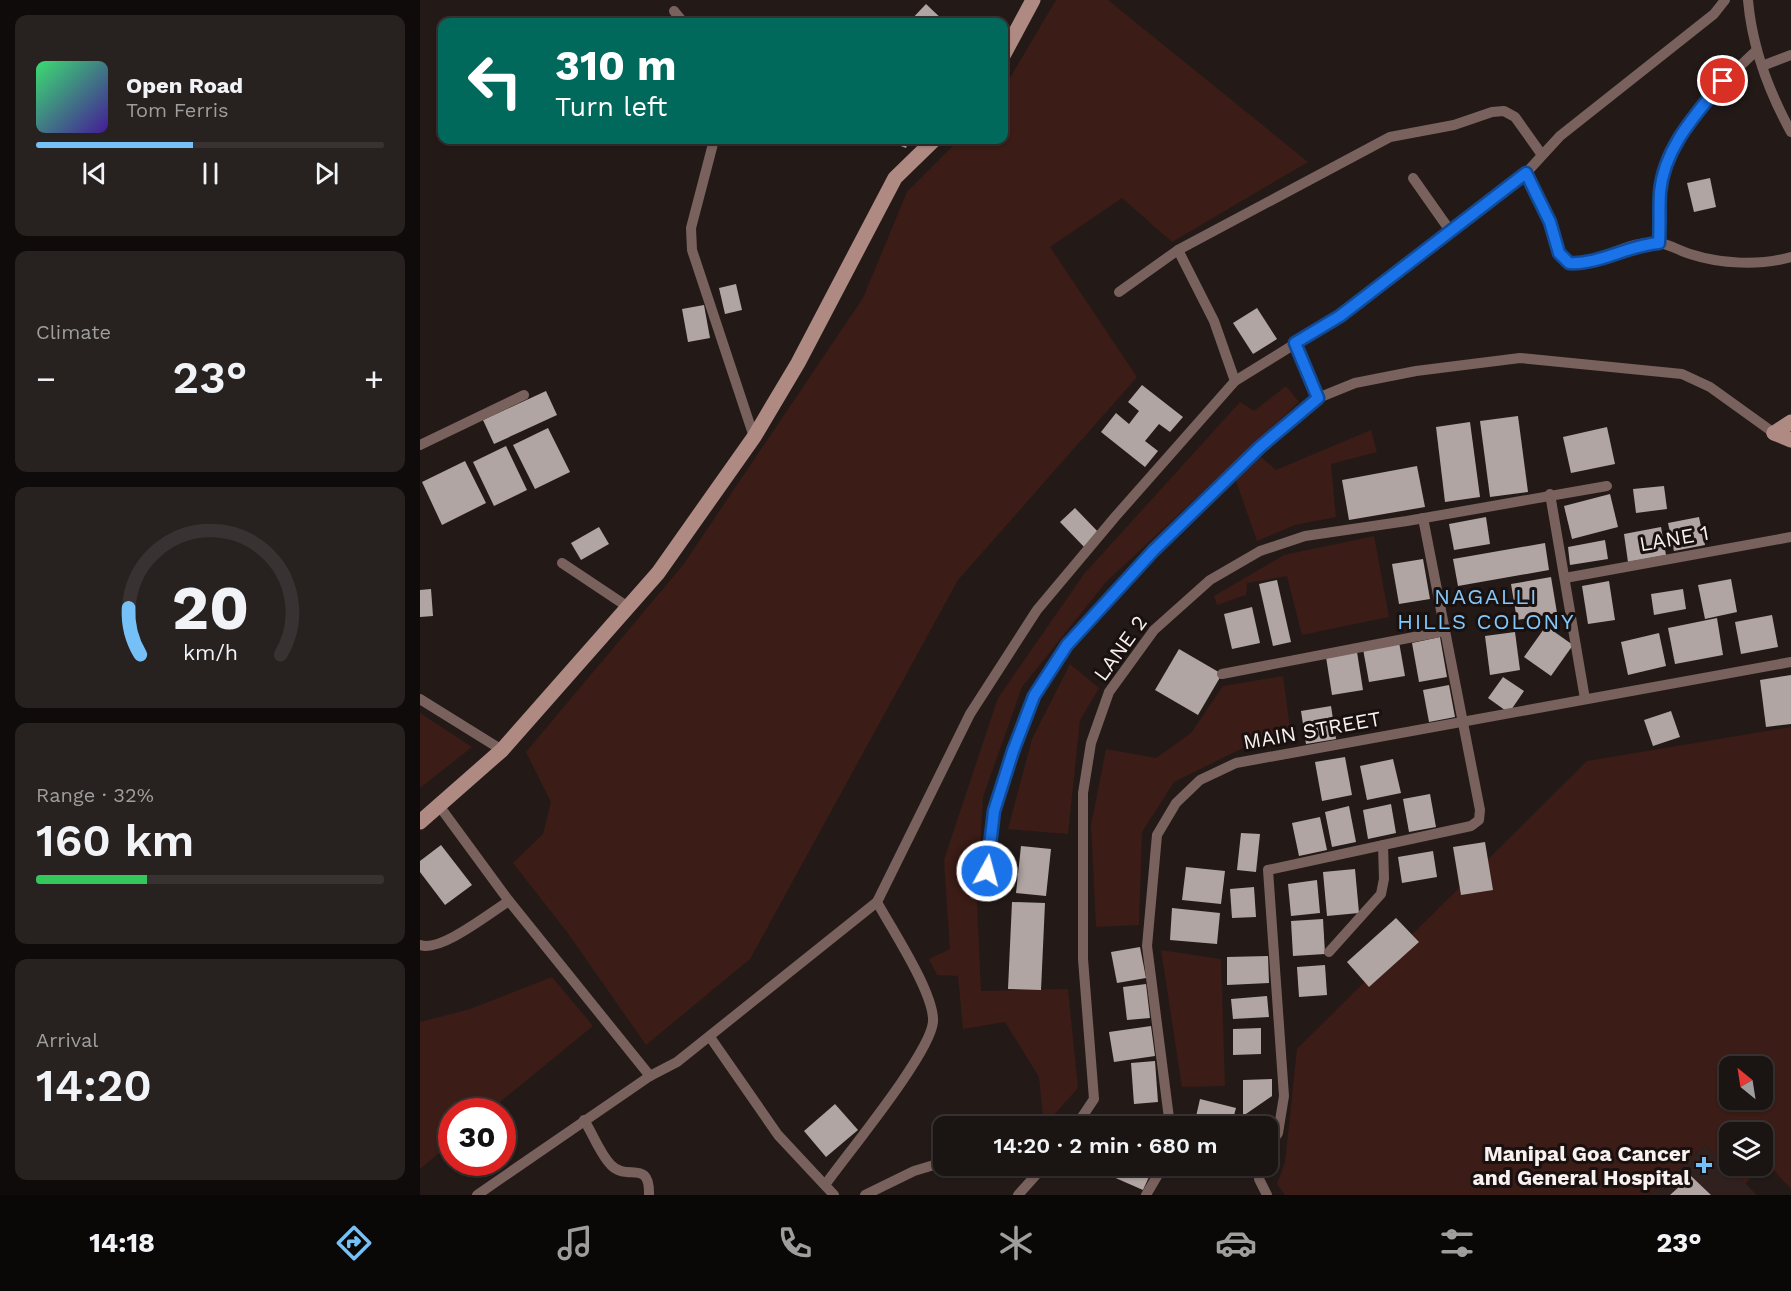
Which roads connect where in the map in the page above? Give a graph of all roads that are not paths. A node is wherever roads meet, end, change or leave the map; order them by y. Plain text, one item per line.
1 (1033, 0) edge
2 (1725, 0) edge
3 (1748, 0) edge
4 (674, 11) dead end
5 (680, 18) edge
6 (1008, 47) edge
7 (1757, 50) junction
8 (1791, 55) edge
9 (1762, 66) junction
10 (1791, 132) edge
11 (713, 144) edge
12 (930, 144) edge
13 (1542, 155) junction
14 (1526, 173) junction
15 (1413, 178) dead end
16 (1451, 232) junction
17 (1659, 243) junction
18 (1178, 250) junction
19 (1791, 257) edge
20 (1119, 292) dead end
21 (1295, 343) junction
22 (1235, 381) junction
23 (524, 395) dead end
24 (1318, 398) junction
25 (1791, 422) edge
26 (1774, 434) junction
27 (754, 437) junction
28 (1791, 440) edge
29 (420, 445) edge
30 (1607, 486) dead end
31 (1550, 494) junction
32 (1424, 518) junction
33 (1791, 537) edge
34 (562, 562) dead end
35 (1565, 578) junction
36 (628, 607) junction
37 (1445, 631) junction
38 (1791, 662) edge
39 (1222, 674) dead end
40 (420, 699) edge
41 (1585, 699) junction
42 (1465, 723) junction
43 (502, 750) junction
44 (440, 807) junction
45 (420, 822) edge
46 (1383, 845) junction
47 (987, 871) dead end
48 (509, 901) junction
49 (877, 902) junction
50 (420, 945) edge
51 (1329, 952) dead end
52 (710, 1037) junction
53 (650, 1076) junction
54 (1083, 1116) edge
55 (1169, 1116) edge
56 (585, 1120) junction
57 (1278, 1134) edge
58 (933, 1166) edge
59 (1031, 1176) edge
60 (1157, 1176) edge
61 (1259, 1176) edge
62 (825, 1185) junction
63 (477, 1195) edge
64 (649, 1195) edge
65 (834, 1195) edge
66 (865, 1195) edge
67 (1018, 1195) edge
68 (1146, 1195) edge
69 (1267, 1195) edge

1 - 6 street
2 - 13 street
3 - 7 street
4 - 5 street
7 - 9 street
7 - 17 street
8 - 9 street
9 - 10 street
11 - 27 street
12 - 27 street
13 - 14 street
13 - 18 street
14 - 16 street
14 - 17 street
15 - 16 street
16 - 21 street
17 - 19 street
18 - 20 street
18 - 22 street
21 - 22 street
21 - 24 street
22 - 49 street
23 - 29 street
24 - 26 street
24 - 47 street
25 - 26 street
26 - 28 street
27 - 36 street
30 - 31 street, LANE 2
31 - 32 street, LANE 2
31 - 35 street
32 - 37 street
32 - 54 street, LANE 2
33 - 35 street, LANE 1
34 - 36 street
35 - 41 street
36 - 43 street
37 - 39 street
37 - 42 street
38 - 41 street, MAIN STREET
40 - 43 street
41 - 42 street, MAIN STREET
42 - 46 street
42 - 55 street, MAIN STREET
43 - 44 street
44 - 45 street
44 - 48 street
46 - 51 street
46 - 57 street
48 - 50 street
48 - 53 street
49 - 52 street
49 - 62 street
52 - 53 street
52 - 62 street
53 - 56 street
56 - 63 street
56 - 64 street
58 - 66 street
59 - 67 street
60 - 68 street
61 - 69 street
62 - 65 street

